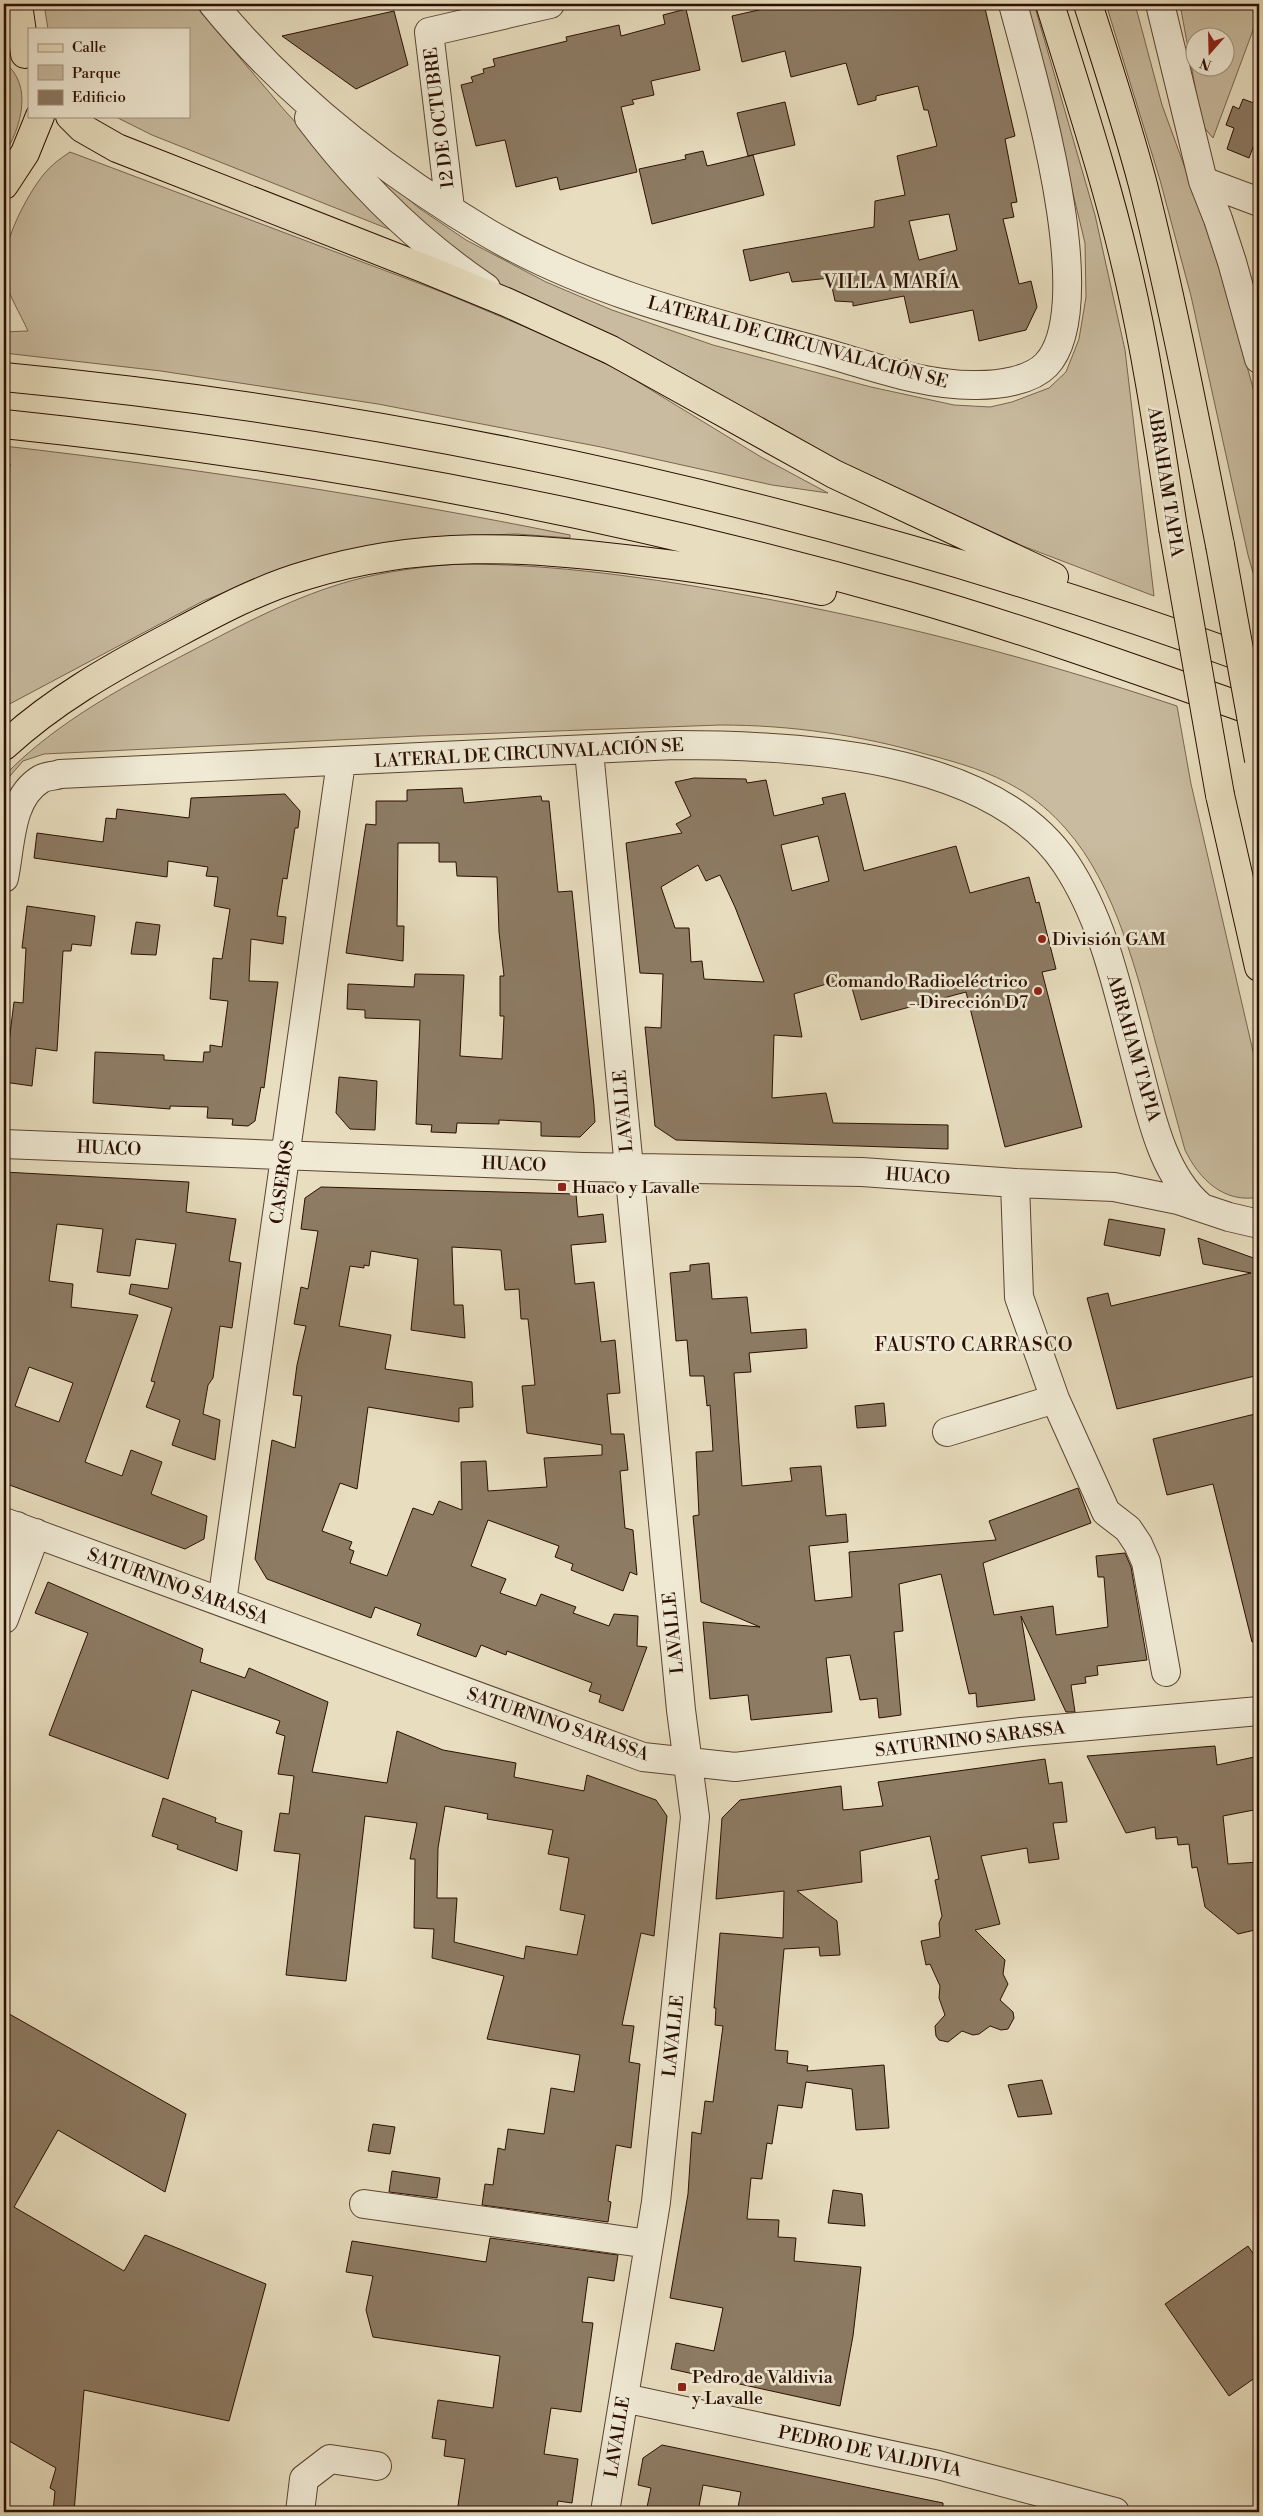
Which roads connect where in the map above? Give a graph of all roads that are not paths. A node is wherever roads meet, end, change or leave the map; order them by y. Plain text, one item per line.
1 (18, 4) edge
2 (213, 4) edge
3 (550, 4) edge
4 (1014, 4) edge
5 (1050, 4) edge
6 (1088, 4) edge
7 (1160, 4) edge
8 (19, 51) edge
9 (276, 75) junction
10 (39, 118) edge
11 (72, 118) edge
12 (1203, 181) junction
13 (4, 186) edge
14 (1259, 202) edge
15 (450, 208) junction
16 (506, 302) junction
17 (1259, 359) edge
18 (4, 377) edge
19 (4, 424) edge
20 (1162, 628) junction
21 (1040, 637) junction
22 (1259, 663) edge
23 (1259, 712) edge
24 (4, 746) edge
25 (588, 751) junction
26 (1259, 760) edge
27 (341, 762) junction
28 (1019, 816) joint
29 (4, 878) edge
30 (1259, 966) edge
31 (4, 1144) edge
32 (285, 1155) junction
33 (628, 1168) junction
34 (1015, 1183) junction
35 (1201, 1207) junction
36 (1259, 1224) edge
37 (1055, 1399) junction
38 (947, 1432) dead end
39 (13, 1526) edge
40 (4, 1562) edge
41 (222, 1602) junction
42 (4, 1620) edge
43 (1166, 1672) dead end
44 (1259, 1711) edge
45 (688, 1762) junction
46 (364, 2204) dead end
47 (649, 2244) junction
48 (624, 2398) junction
49 (377, 2466) dead end
50 (300, 2512) edge
51 (605, 2512) edge
52 (1114, 2512) edge

1 - 8 main road
2 - 9 street, LATERAL DE CIRCUNVALACIÓN SE
3 - 15 street, 12 DE OCTUBRE
4 - 15 street, LATERAL DE CIRCUNVALACIÓN SE
5 - 30 main road, ABRAHAM TAPIA, bridge
6 - 26 main road, bridge
7 - 12 street
9 - 15 street, LATERAL DE CIRCUNVALACIÓN SE
9 - 16 street
10 - 13 main road
11 - 16 main road
12 - 14 street
12 - 17 street
16 - 20 main road
18 - 20 main road
19 - 21 main road
20 - 22 main road
21 - 23 main road
21 - 24 main road
25 - 27 street, LATERAL DE CIRCUNVALACIÓN SE
25 - 28 street, LATERAL DE CIRCUNVALACIÓN SE
25 - 33 street, LAVALLE
27 - 29 street, LATERAL DE CIRCUNVALACIÓN SE
27 - 32 street, CASEROS
28 - 35 street, ABRAHAM TAPIA
31 - 32 street, HUACO
32 - 33 street, HUACO
32 - 41 street, CASEROS
33 - 34 street, HUACO
33 - 45 street, LAVALLE
34 - 35 street, HUACO
34 - 37 street
35 - 36 street
37 - 38 street
37 - 43 street
39 - 40 street
39 - 41 street, SATURNINO SARASSA
39 - 42 street
41 - 45 street, SATURNINO SARASSA
44 - 45 street, SATURNINO SARASSA
45 - 47 street, LAVALLE
46 - 47 street
47 - 48 street, LAVALLE
48 - 51 street, LAVALLE
48 - 52 street, PEDRO DE VALDIVIA
49 - 50 street

